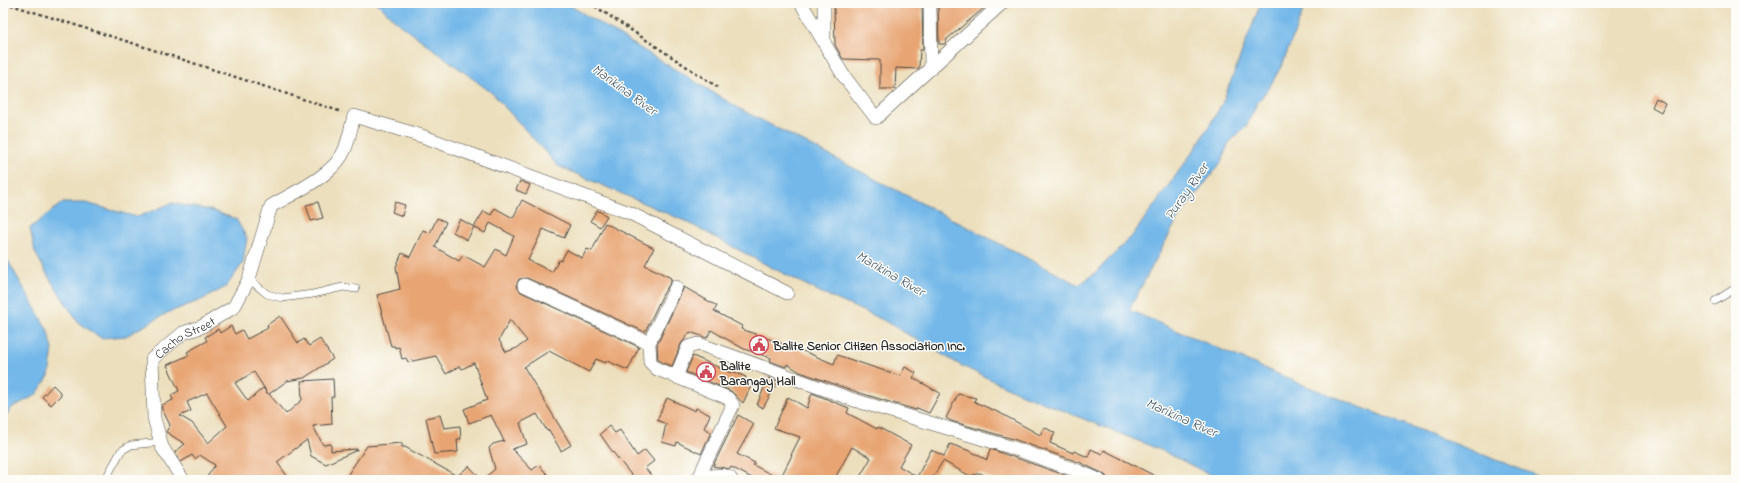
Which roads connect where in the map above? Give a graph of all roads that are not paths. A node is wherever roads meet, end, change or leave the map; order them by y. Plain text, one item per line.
1 (801, 3) edge
2 (824, 3) edge
3 (930, 3) edge
4 (1002, 3) edge
5 (824, 45) junction
6 (930, 69) junction
7 (249, 279) junction
8 (524, 285) dead end
9 (676, 287) dead end
10 (1736, 288) edge
11 (356, 289) dead end
12 (787, 293) dead end
13 (1715, 301) dead end
14 (649, 343) junction
15 (676, 377) junction
16 (161, 442) junction
17 (105, 480) edge
18 (183, 480) edge
19 (699, 480) edge
20 (728, 480) edge
21 (1099, 480) edge

1 - 5 street
2 - 5 street
3 - 6 street
4 - 6 street
5 - 6 street
7 - 11 lane
7 - 12 street
7 - 16 street, Cacho Street
8 - 14 street
9 - 14 street
10 - 13 lane
14 - 15 street
15 - 19 street
15 - 21 street
16 - 17 lane
16 - 18 street, Cacho Street
19 - 20 main road

